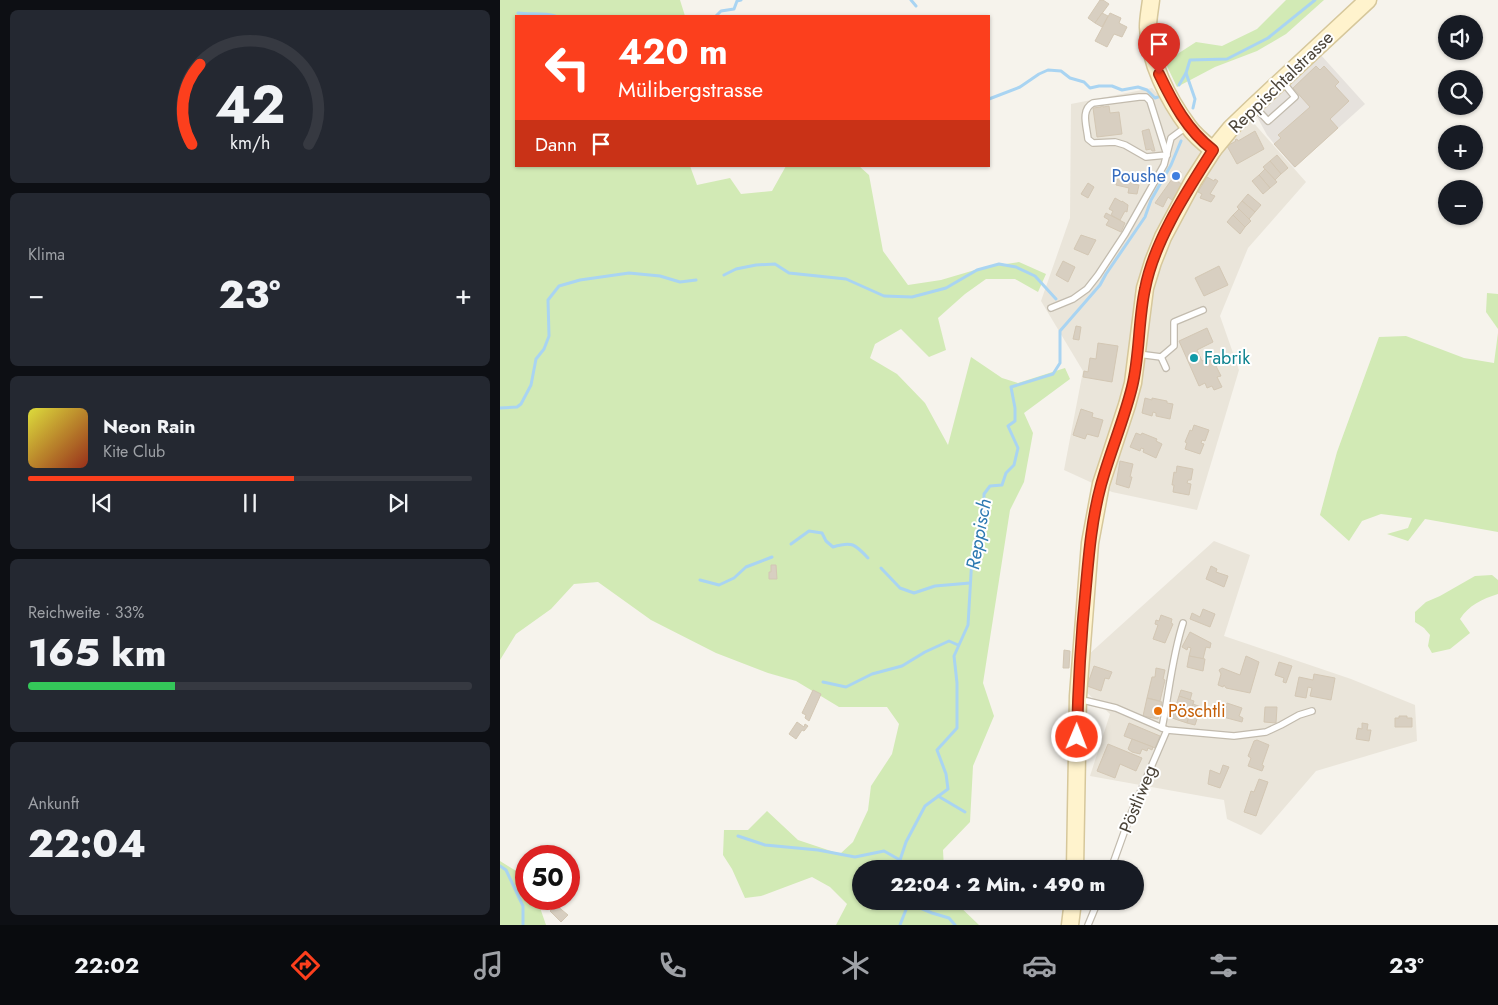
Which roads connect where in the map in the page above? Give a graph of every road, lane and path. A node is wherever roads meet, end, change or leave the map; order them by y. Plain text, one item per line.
1 (1151, 0) edge
2 (1368, 0) edge
3 (1188, 126) junction
4 (1213, 150) junction
5 (1167, 155) junction
6 (1051, 308) dead end
7 (1203, 310) dead end
8 (1137, 354) junction
9 (1161, 357) junction
10 (1166, 368) dead end
11 (1183, 623) dead end
12 (1078, 702) junction
13 (1312, 711) dead end
14 (1165, 729) junction
15 (1075, 860) edge
16 (1114, 860) edge
17 (1072, 910) edge
18 (1094, 910) edge
19 (1070, 925) edge
20 (1088, 925) edge

1 - 3 main road
2 - 4 main road, Reppischtalstrasse
3 - 4 main road
3 - 5 lane
4 - 8 main road, Reppischtalstrasse
5 - 5 lane
5 - 6 lane
7 - 9 lane
8 - 9 lane
8 - 12 main road, Reppischtalstrasse
9 - 10 lane
11 - 14 lane, Pöstliweg
12 - 14 lane
12 - 15 main road, Reppischtalstrasse
13 - 14 lane
14 - 16 lane, Pöstliweg
17 - 19 main road
18 - 20 lane

